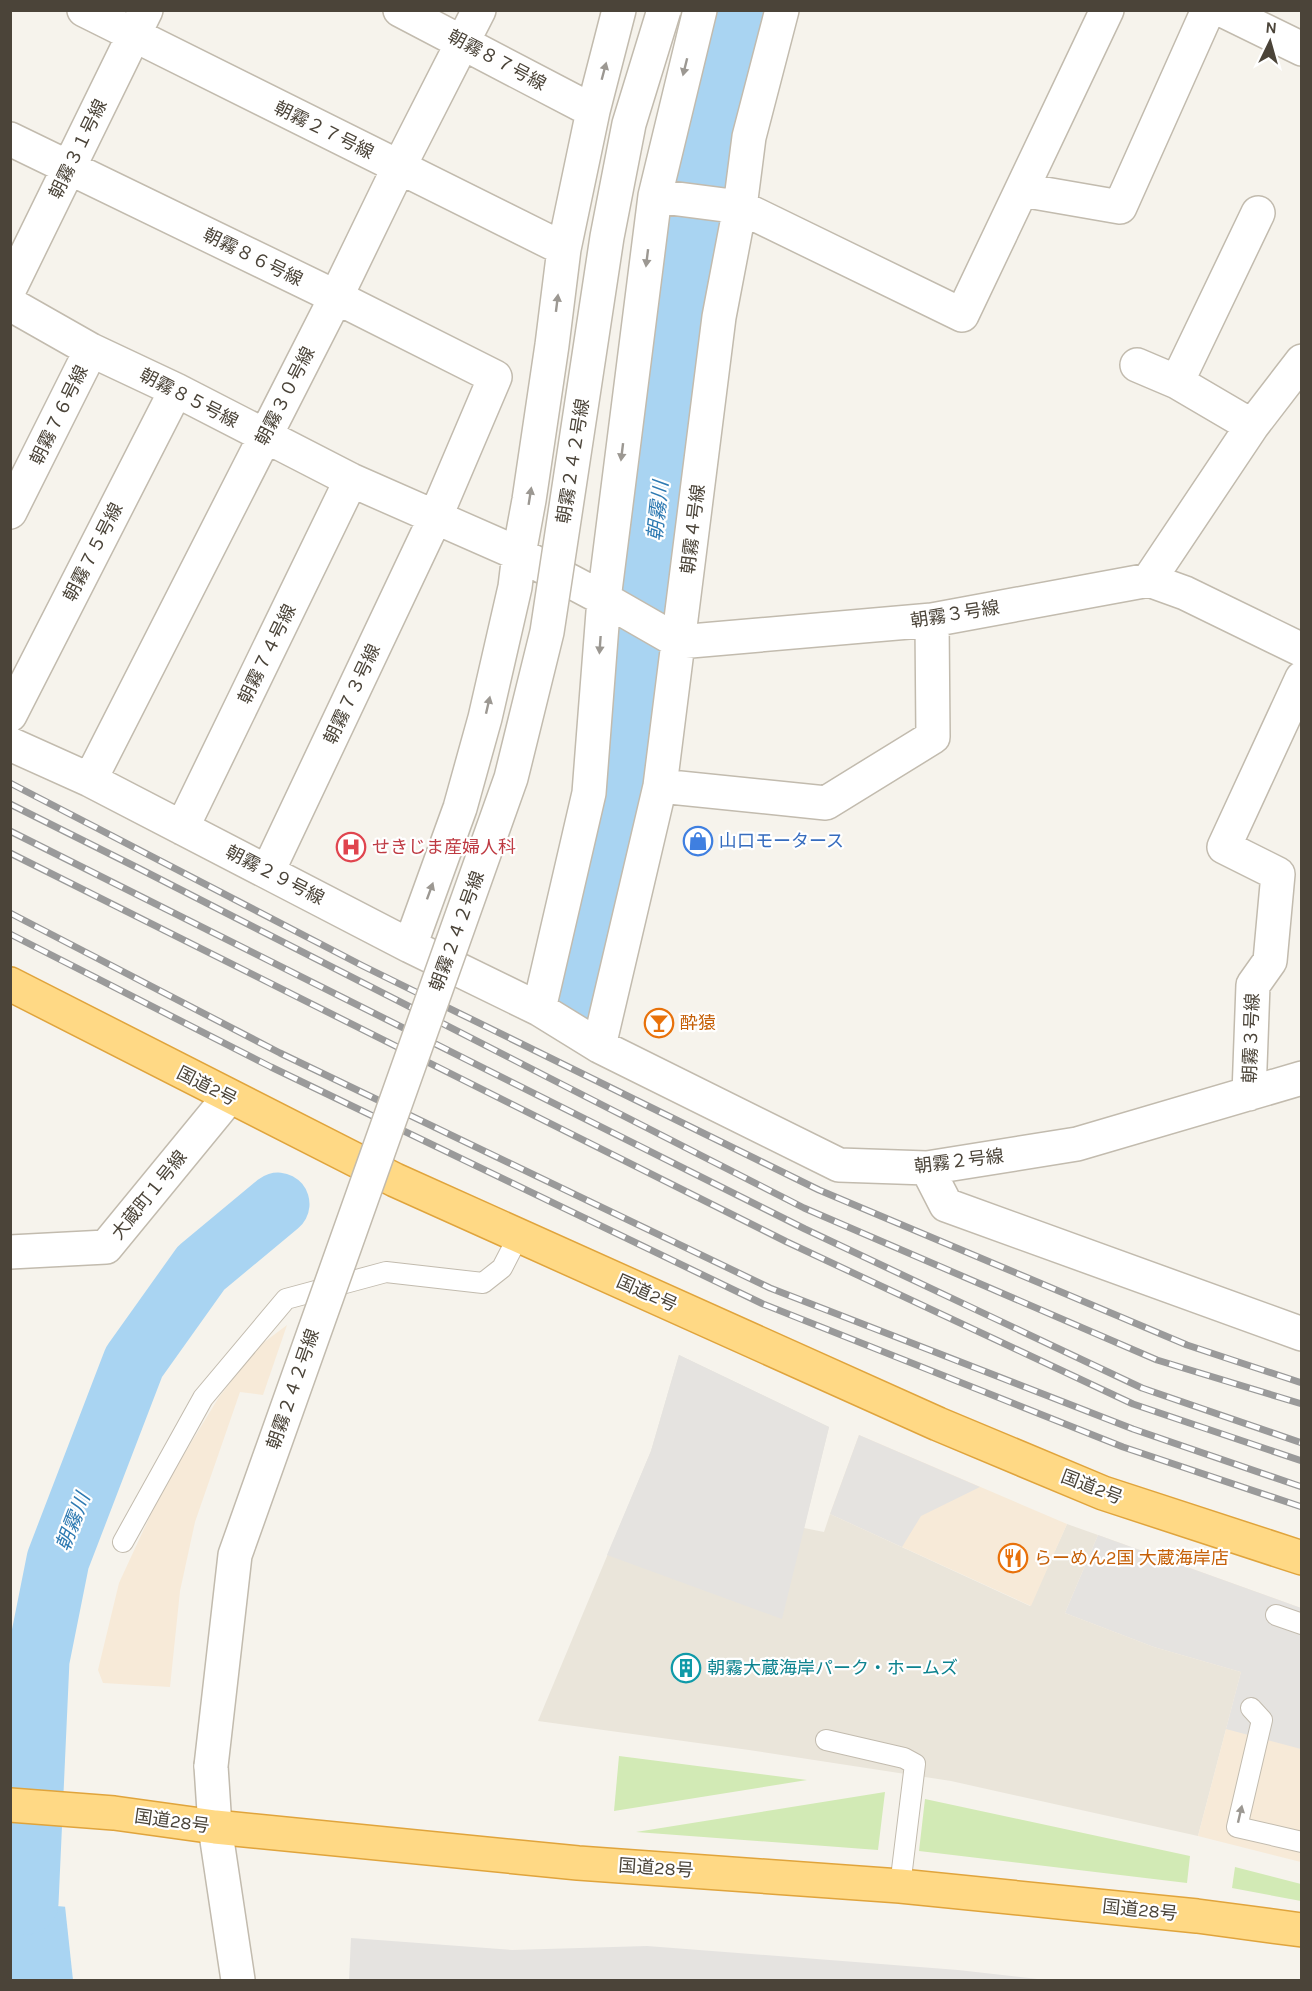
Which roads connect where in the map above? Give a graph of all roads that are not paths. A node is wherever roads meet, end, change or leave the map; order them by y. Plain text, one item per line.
1 (84, 10) edge
2 (400, 10) edge
3 (479, 10) edge
4 (619, 10) edge
5 (664, 10) edge
6 (700, 10) edge
7 (783, 10) edge
8 (1107, 10) edge
9 (1208, 10) edge
10 (1222, 10) edge
11 (140, 23) edge
12 (463, 42) junction
13 (1302, 50) edge
14 (593, 111) junction
15 (10, 139) edge
16 (399, 167) junction
17 (69, 169) junction
18 (1022, 190) junction
19 (667, 197) junction
20 (734, 206) junction
21 (1258, 213) dead end
22 (564, 249) junction
23 (10, 288) edge
24 (336, 297) junction
25 (10, 304) edge
26 (91, 350) junction
27 (1302, 361) edge
28 (1137, 365) dead end
29 (1177, 382) junction
30 (176, 390) junction
31 (1252, 426) junction
32 (264, 436) junction
33 (351, 480) junction
34 (10, 512) edge
35 (435, 518) junction
36 (519, 554) junction
37 (1149, 580) junction
38 (615, 605) junction
39 (932, 620) junction
40 (674, 639) junction
41 (1302, 650) edge
42 (1302, 678) edge
43 (10, 715) edge
44 (10, 744) edge
45 (90, 780) junction
46 (660, 786) junction
47 (182, 828) junction
48 (1290, 869) edge
49 (268, 871) junction
50 (410, 946) junction
51 (10, 984) edge
52 (569, 1028) junction
53 (1302, 1078) edge
54 (1249, 1094) junction
55 (229, 1096) junction
56 (927, 1168) junction
57 (519, 1235) junction
58 (10, 1252) edge
59 (1302, 1334) edge
60 (123, 1542) dead end
61 (1302, 1558) edge
62 (1276, 1615) dead end
63 (1302, 1624) edge
64 (1251, 1708) dead end
65 (826, 1740) dead end
66 (10, 1805) edge
67 (215, 1827) junction
68 (1302, 1842) edge
69 (900, 1886) junction
70 (1302, 1930) edge
71 (238, 1980) edge

1 - 11 street, 朝霧２７号線
2 - 12 street, 朝霧８７号線
3 - 12 street, 朝霧３０号線
14 -> 4 street
5 - 67 street, 朝霧２４２号線, bridge
6 -> 19 street
7 - 20 street, 朝霧４号線
8 - 18 street
9 - 18 street
10 - 13 street
11 - 16 street, 朝霧２７号線
11 - 17 street, 朝霧３１号線
12 - 14 street, 朝霧８７号線
12 - 16 street, 朝霧３０号線
14 - 22 street
15 - 17 street, 朝霧８６号線
16 - 22 street, 朝霧２７号線
16 - 24 street, 朝霧３０号線
17 - 23 street, 朝霧３１号線
17 - 24 street, 朝霧８６号線
18 - 20 street
19 - 20 street
19 -> 38 street
20 - 40 street, 朝霧４号線
21 - 29 street
36 -> 22 street
24 - 32 street, 朝霧３０号線
24 - 35 street, 朝霧８６号線
25 - 26 street, 朝霧８５号線
26 - 30 street, 朝霧８５号線
26 - 34 street, 朝霧７６号線
27 - 31 street
28 - 29 street
29 - 31 street
30 - 32 street, 朝霧８５号線
30 - 43 street, 朝霧７５号線
31 - 37 street
32 - 33 street, 朝霧８５号線
32 - 45 street, 朝霧３０号線
33 - 35 street, 朝霧８５号線
33 - 47 street, 朝霧７４号線
35 - 36 street, 朝霧８５号線
35 - 49 street, 朝霧７３号線
36 - 38 street, 朝霧８５号線
50 -> 36 street
37 - 39 street, 朝霧３号線
37 - 41 street
38 - 40 street
38 -> 52 street
39 - 40 street, 朝霧３号線
39 - 46 street
40 - 46 street, 朝霧４号線
42 - 48 street, 朝霧３号線
44 - 45 street, 朝霧２９号線
45 - 47 street, 朝霧２９号線
46 - 52 street, 朝霧４号線
47 - 49 street, 朝霧２９号線
48 - 54 street, 朝霧３号線
49 - 50 street, 朝霧２９号線
50 - 52 street, 朝霧２９号線
51 - 55 highway, 国道2号
52 - 56 street, 朝霧２号線
53 - 54 street, 朝霧２号線
54 - 56 street, 朝霧２号線
55 - 57 highway, 国道2号
55 - 58 street, 大蔵町１号線
56 - 59 street
57 - 60 lane
57 - 61 highway, 国道2号
62 - 63 lane
68 -> 64 lane
65 - 69 lane
66 - 67 highway, 国道28号
67 - 69 highway, 国道28号
67 - 71 street, 朝霧２４２号線
69 - 70 highway, 国道28号

